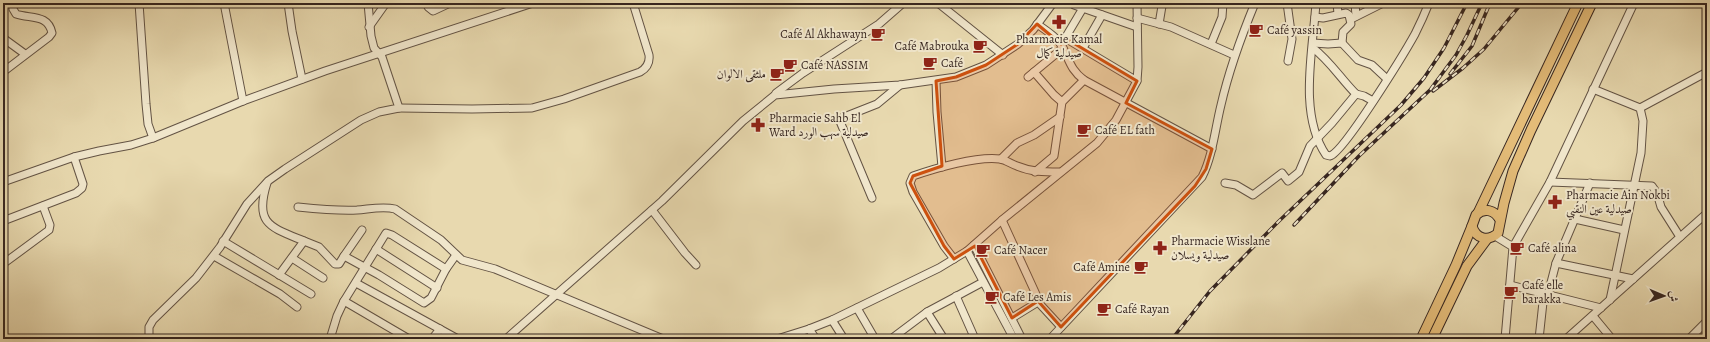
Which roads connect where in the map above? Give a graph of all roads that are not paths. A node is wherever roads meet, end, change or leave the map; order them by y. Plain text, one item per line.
1 (14, 3) edge
2 (139, 3) edge
3 (224, 3) edge
4 (288, 3) edge
5 (368, 3) edge
6 (386, 3) edge
7 (427, 3) edge
8 (450, 3) edge
9 (533, 3) edge
10 (633, 3) edge
11 (903, 3) edge
12 (938, 3) edge
13 (1053, 3) edge
14 (1136, 3) edge
15 (1166, 3) edge
16 (1223, 3) edge
17 (1255, 3) edge
18 (1287, 3) edge
19 (1316, 3) edge
20 (1337, 3) edge
21 (1355, 3) edge
22 (1383, 3) edge
23 (1429, 3) edge
24 (1578, 3) edge
25 (1592, 3) edge
26 (1634, 3) edge
27 (1074, 5) dead end
28 (1083, 8) junction
29 (1338, 14) junction
30 (1102, 16) junction
31 (1315, 17) junction
32 (1137, 18) junction
33 (1353, 18) junction
34 (1037, 24) junction
35 (1158, 24) junction
36 (369, 27) junction
37 (1137, 27) junction
38 (3, 38) edge
39 (1065, 38) junction
40 (1342, 43) junction
41 (1211, 44) junction
42 (1062, 46) junction
43 (1313, 46) junction
44 (1083, 48) junction
45 (378, 53) junction
46 (25, 54) junction
47 (1003, 55) junction
48 (1234, 55) junction
49 (1288, 61) dead end
50 (3, 72) edge
51 (1034, 72) junction
52 (1707, 72) edge
53 (1028, 77) dead end
54 (302, 79) junction
55 (1387, 79) junction
56 (1084, 80) junction
57 (936, 81) junction
58 (1137, 81) junction
59 (900, 85) junction
60 (1593, 89) junction
61 (1356, 94) junction
62 (775, 95) junction
63 (243, 101) junction
64 (1373, 101) junction
65 (1062, 102) junction
66 (1126, 103) junction
67 (398, 108) junction
68 (1640, 108) junction
69 (1060, 117) junction
70 (1317, 137) junction
71 (153, 138) junction
72 (1212, 149) junction
73 (74, 157) junction
74 (1001, 159) junction
75 (942, 166) junction
76 (1036, 172) junction
77 (1059, 172) junction
78 (268, 181) junction
79 (3, 182) edge
80 (1550, 182) junction
81 (1225, 183) dead end
82 (1590, 183) junction
83 (1634, 185) junction
84 (872, 198) dead end
85 (43, 206) junction
86 (298, 207) dead end
87 (652, 210) junction
88 (1478, 213) junction
89 (1707, 213) edge
90 (1575, 219) junction
91 (1002, 220) junction
92 (1500, 220) junction
93 (3, 221) edge
94 (1472, 226) junction
95 (362, 230) dead end
96 (1624, 230) junction
97 (1491, 237) junction
98 (1680, 237) junction
99 (304, 241) junction
100 (224, 242) junction
101 (974, 245) junction
102 (1513, 247) junction
103 (376, 249) junction
104 (967, 251) junction
105 (456, 255) junction
106 (214, 256) junction
107 (344, 256) junction
108 (292, 258) junction
109 (954, 259) junction
110 (1556, 263) junction
111 (3, 264) edge
112 (696, 265) dead end
113 (365, 268) junction
114 (446, 269) junction
115 (279, 274) junction
116 (1614, 276) junction
117 (323, 278) dead end
118 (1633, 279) junction
119 (983, 282) junction
120 (356, 283) junction
121 (1510, 285) junction
122 (437, 288) junction
123 (311, 294) dead end
124 (1546, 294) junction
125 (556, 295) junction
126 (956, 296) junction
127 (1610, 300) junction
128 (344, 301) junction
129 (1040, 303) junction
130 (297, 306) dead end
131 (857, 308) junction
132 (1601, 308) junction
133 (927, 312) junction
134 (1592, 316) junction
135 (1012, 318) junction
136 (832, 320) junction
137 (1707, 321) edge
138 (1061, 327) junction
139 (440, 329) junction
140 (809, 329) junction
141 (788, 337) edge
142 (149, 339) edge
143 (330, 339) edge
144 (409, 339) edge
145 (432, 339) edge
146 (458, 339) edge
147 (506, 339) edge
148 (663, 339) edge
149 (777, 339) edge
150 (816, 339) edge
151 (844, 339) edge
152 (874, 339) edge
153 (891, 339) edge
154 (944, 339) edge
155 (975, 339) edge
156 (1014, 339) edge
157 (1022, 339) edge
158 (1050, 339) edge
159 (1421, 339) edge
160 (1432, 339) edge
161 (1505, 339) edge
162 (1539, 339) edge
163 (1566, 339) edge
164 (1612, 339) edge
165 (1689, 339) edge

1 - 46 street
2 - 71 street
3 - 63 street
4 - 54 street
5 - 36 street
6 - 36 street
7 - 8 street
9 - 45 street
10 - 67 street
11 - 62 street
12 - 47 street
13 - 34 street
14 - 32 street
15 - 35 street
16 - 41 street
17 - 48 street
18 - 49 street
19 - 31 street
20 - 29 street
21 - 33 street
22 - 33 street
23 - 55 street
24 - 88 main road
25 - 92 main road
26 - 60 street
27 - 28 street
28 - 30 street
28 - 39 street
29 - 31 street
29 - 33 street
30 - 37 street
30 - 44 street
31 - 43 street
32 - 35 street
32 - 37 street
33 - 40 street
34 - 42 street
34 - 47 street
35 - 41 street
36 - 45 street
37 - 58 street
38 - 46 street
39 - 42 street
39 - 44 street
40 - 43 street
40 - 55 street
41 - 48 street
42 - 51 street
42 - 56 street
43 - 61 street
43 - 70 street
44 - 58 street
45 - 54 street
45 - 67 street
46 - 50 street
47 - 57 street
48 - 72 street
51 - 53 street
51 - 65 street
52 - 68 street
54 - 63 street
55 - 64 street
56 - 65 street
56 - 66 street
57 - 59 street
57 - 75 street
58 - 66 street
59 - 62 street
59 - 84 street
60 - 68 street
60 - 80 street
61 - 64 street
61 - 70 street
62 - 87 street
63 - 71 street
64 - 70 street
65 - 69 street
66 - 72 street
66 - 77 street
67 - 78 street
68 - 83 street
69 - 74 street
69 - 76 street
70 - 81 street
71 - 73 street
72 - 138 street
73 - 79 street
73 - 85 street
74 - 75 street
74 - 76 street
75 - 109 street
76 - 77 street
77 - 91 street
78 - 99 street
78 - 100 street
80 - 82 street
80 - 102 street
82 - 83 street
82 - 90 street
83 - 96 street
83 - 98 street
85 - 93 street
85 - 111 street
86 - 105 street
87 - 112 street
87 - 125 street
88 - 92 main road
88 - 94 main road
89 - 98 street
90 - 96 street
90 - 110 street
91 - 101 street
91 - 129 street
92 - 97 main road
94 - 97 main road
94 - 159 main road
95 - 107 street
96 - 116 street
97 - 102 street
97 - 160 main road
98 - 118 street
99 - 107 street
99 - 108 street
100 - 106 street
100 - 115 street
101 - 104 street
101 - 135 street
102 - 121 street
103 - 113 street
103 - 114 street
103 - 122 street
104 - 109 street
104 - 119 street
105 - 114 street
105 - 125 street
106 - 130 street
106 - 142 street
107 - 113 street
108 - 115 street
108 - 117 street
109 - 131 street
110 - 116 street
110 - 124 street
113 - 120 street
113 - 122 street
114 - 122 street
115 - 123 street
116 - 118 street
116 - 127 street
118 - 127 street
119 - 126 street
119 - 156 street
120 - 128 street
120 - 139 street
121 - 124 street
121 - 161 street
124 - 132 street
124 - 162 street
125 - 147 street
125 - 148 street
126 - 133 street
126 - 155 street
127 - 132 street
128 - 143 street
128 - 144 street
129 - 135 street
129 - 138 street
131 - 136 street
131 - 152 street
132 - 134 street
133 - 153 street
133 - 154 street
134 - 163 street
134 - 164 street
135 - 157 street
136 - 140 street
136 - 151 street
137 - 165 street
138 - 158 street
139 - 145 street
139 - 146 street
140 - 141 street
140 - 150 street
141 - 149 street

